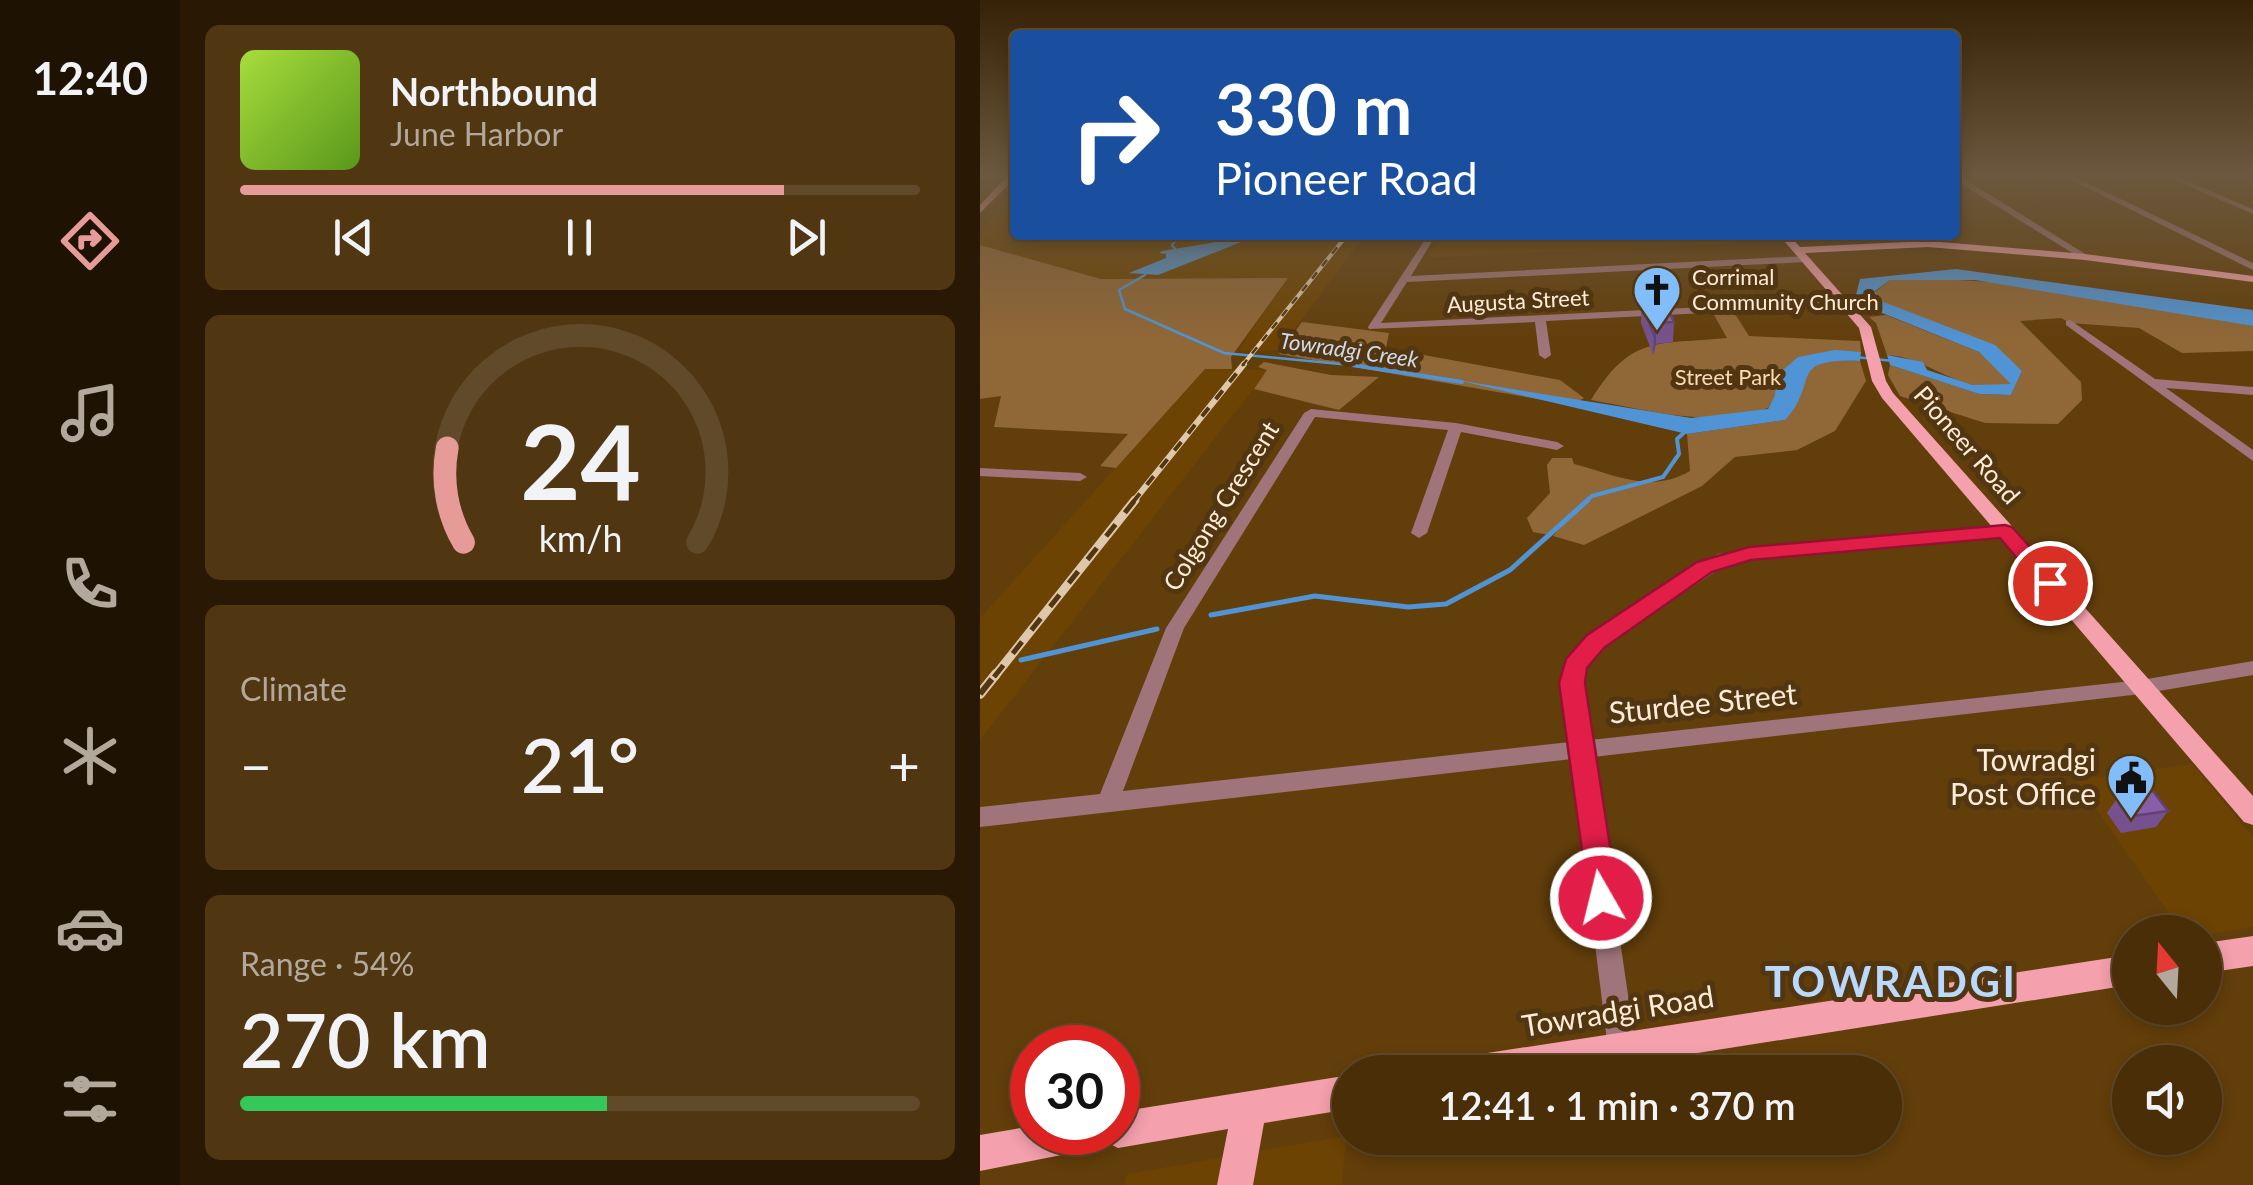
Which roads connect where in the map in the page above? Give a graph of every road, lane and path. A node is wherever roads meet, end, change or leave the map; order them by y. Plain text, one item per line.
1 (2042, 230) edge
2 (2177, 230) edge
3 (1429, 240) edge
4 (1788, 240) edge
5 (1923, 240) edge
6 (1928, 244) junction
7 (1801, 255) junction
8 (2086, 257) junction
9 (2253, 267) edge
10 (1402, 279) junction
11 (2253, 279) edge
12 (1845, 304) junction
13 (1540, 320) junction
14 (2070, 323) dead end
15 (1545, 355) dead end
16 (2151, 382) junction
17 (2253, 390) edge
18 (1456, 427) junction
19 (1558, 446) dead end
20 (2253, 457) edge
21 (980, 472) edge
22 (1080, 478) dead end
23 (2005, 531) junction
24 (1419, 533) dead end
25 (2253, 668) edge
26 (2141, 687) junction
27 (1580, 748) junction
28 (1107, 804) junction
29 (2253, 814) edge
30 (980, 817) edge
31 (2253, 951) edge
32 (2222, 956) edge
33 (2112, 973) edge
34 (1622, 1050) junction
35 (1588, 1055) edge
36 (1332, 1095) edge
37 (1249, 1108) junction
38 (1140, 1126) edge
39 (1010, 1148) edge
40 (980, 1153) edge
41 (1235, 1185) edge

1 - 8 street
2 - 9 street
3 - 10 street
4 - 7 main road, Pioneer Road
5 - 6 street
6 - 7 main road
6 - 8 main road
7 - 10 street
7 - 12 main road, Pioneer Road
8 - 11 main road
10 - 13 street, Augusta Street
12 - 13 street, Augusta Street
12 - 23 main road, Pioneer Road
13 - 15 street
14 - 16 street
16 - 17 street
16 - 20 street
18 - 19 street, Colgong Crescent
18 - 24 street
18 - 28 street, Colgong Crescent
21 - 22 street
23 - 26 main road, Pioneer Road
23 - 27 street
25 - 26 street, Sturdee Street
26 - 27 street, Sturdee Street
26 - 29 main road, Pioneer Road
27 - 28 street, Sturdee Street
27 - 34 street
28 - 30 street, Sturdee Street
31 - 32 main road
33 - 34 main road, Towradgi Road
34 - 35 main road, Towradgi Road
36 - 37 main road
37 - 38 main road
37 - 41 main road
39 - 40 main road

